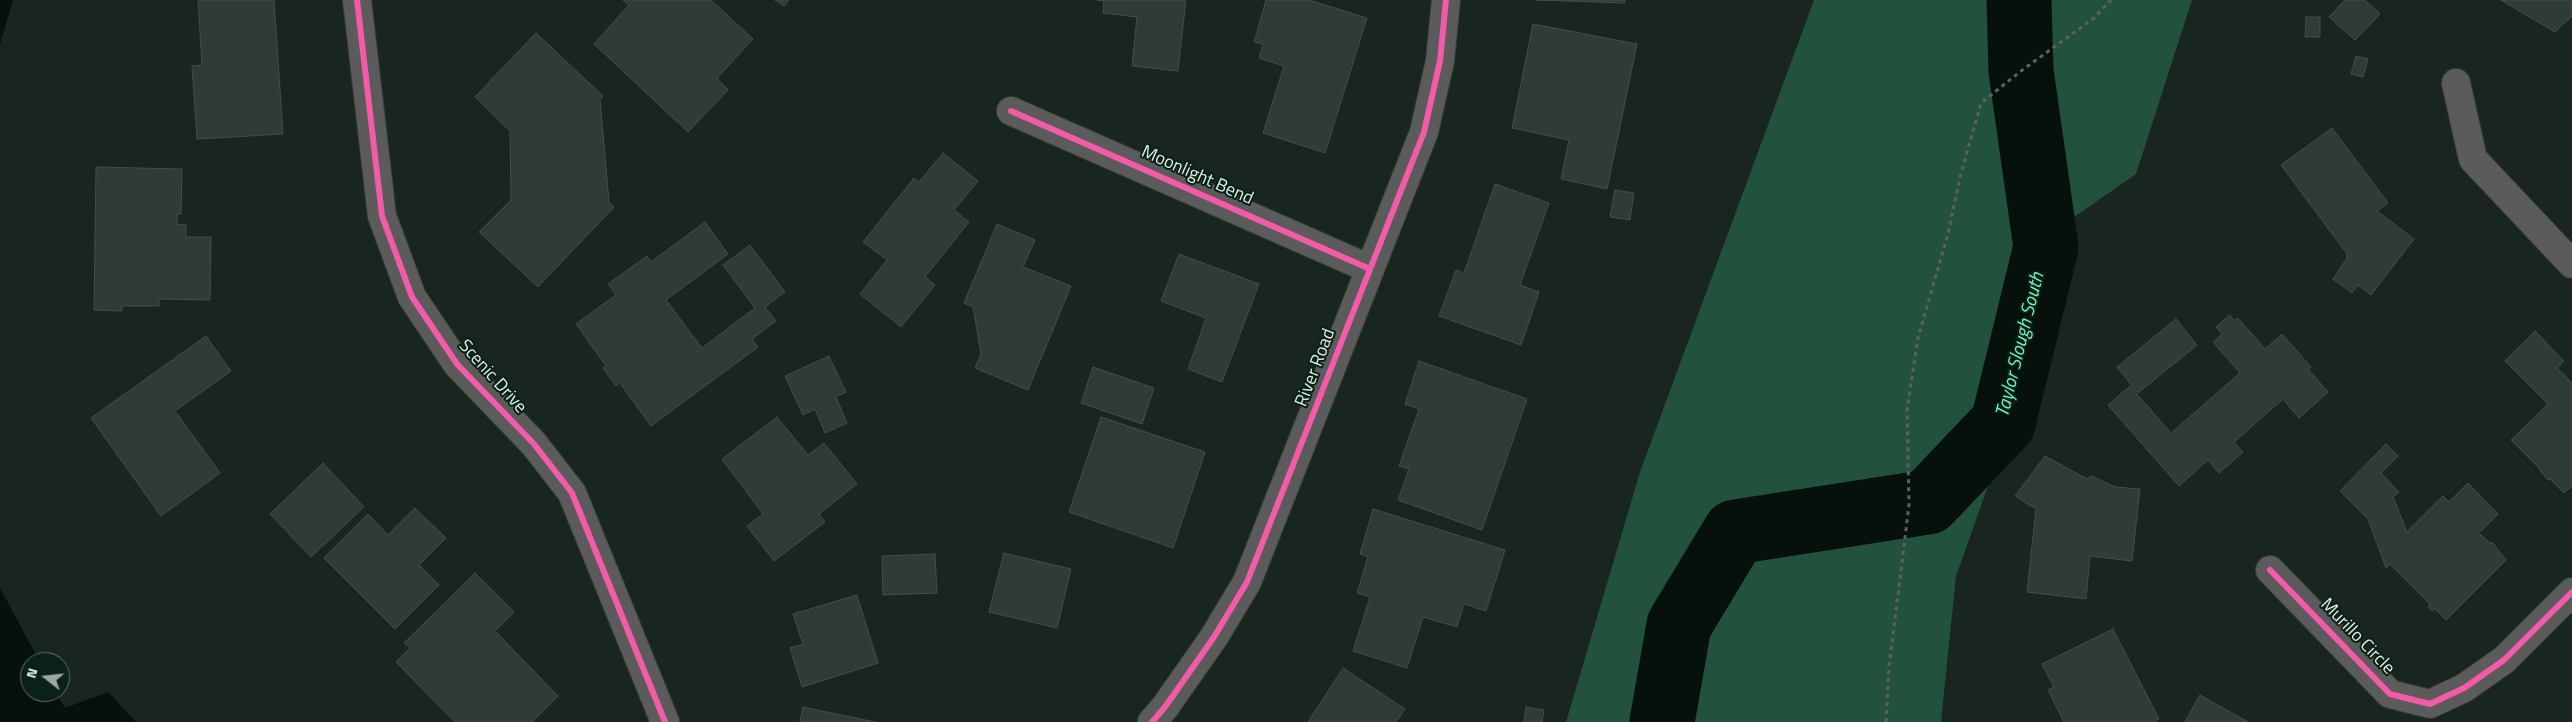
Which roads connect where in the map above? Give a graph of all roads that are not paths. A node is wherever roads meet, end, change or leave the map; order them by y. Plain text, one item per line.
1 (357, 0) edge
2 (1446, 0) edge
3 (2456, 83) dead end
4 (1011, 110) dead end
5 (2572, 264) edge
6 (1370, 269) junction
7 (2270, 570) dead end
8 (2572, 592) edge
9 (665, 722) edge
10 (1152, 722) edge

1 - 9 street, Scenic Drive
2 - 6 street, River Road
3 - 5 street
4 - 6 street, Moonlight Bend
6 - 10 street, River Road
7 - 8 street, Murillo Circle

